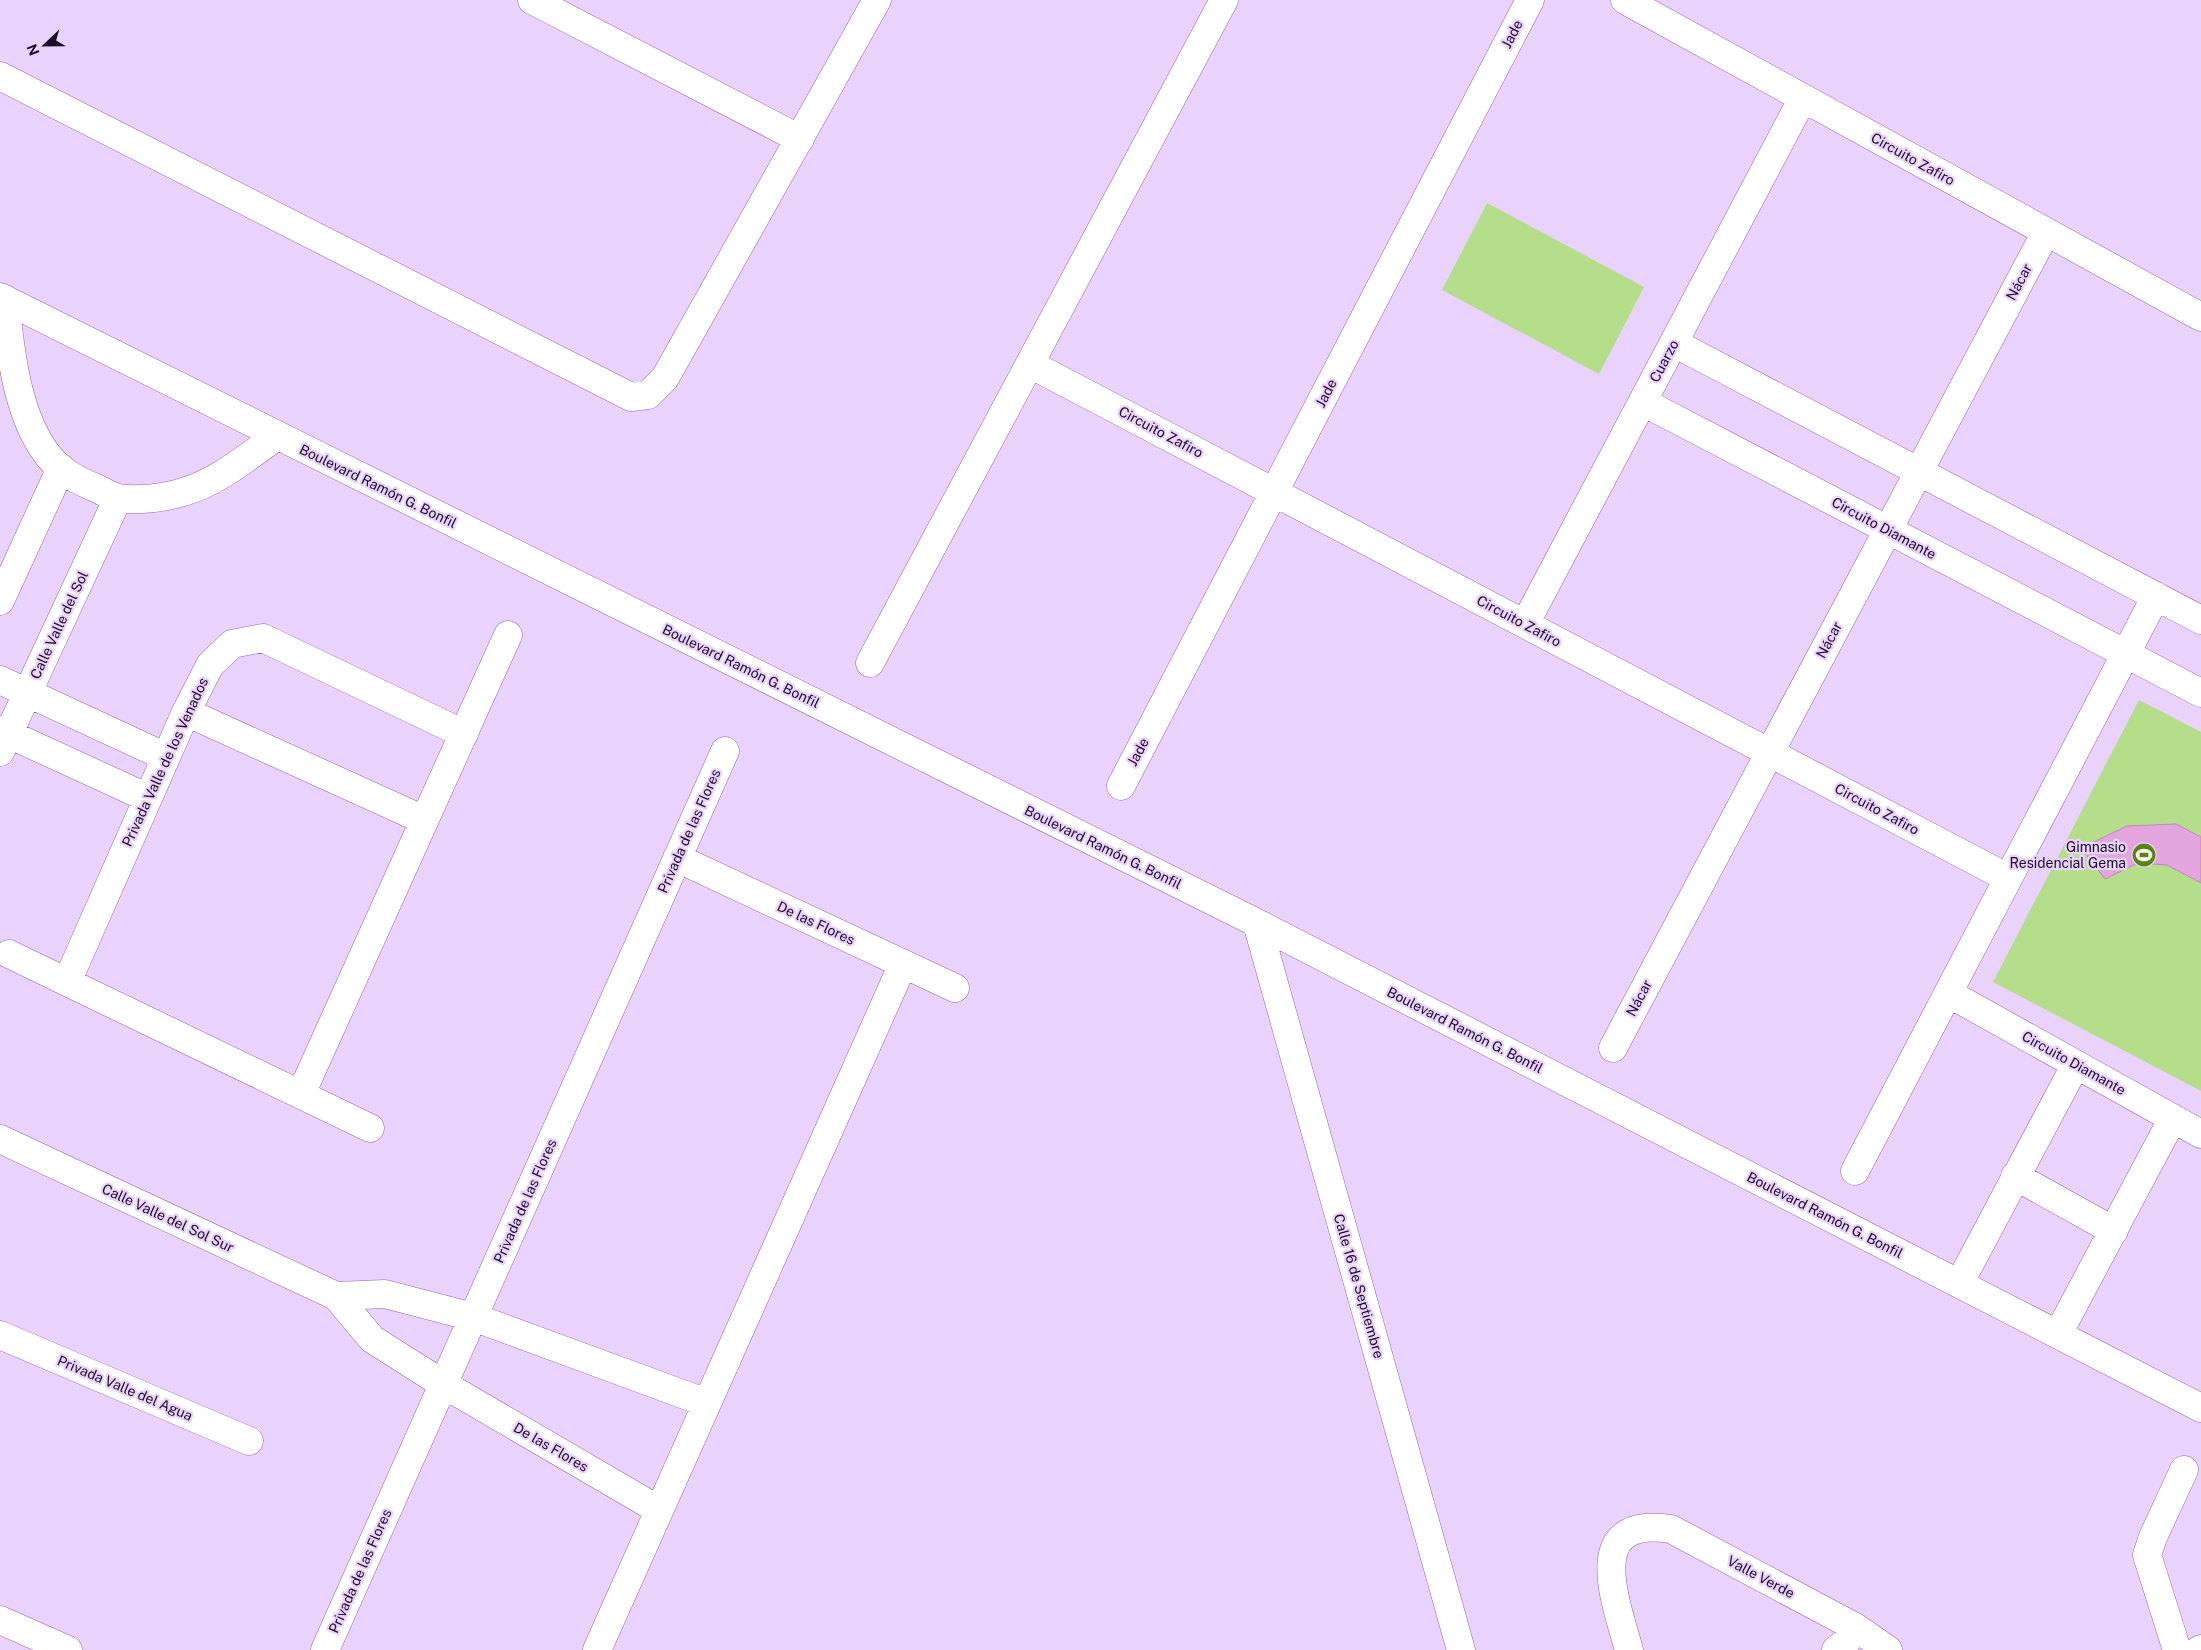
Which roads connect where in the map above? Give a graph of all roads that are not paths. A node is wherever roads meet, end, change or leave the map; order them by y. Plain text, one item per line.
1 (532, 0) edge
2 (878, 0) edge
3 (1224, 0) edge
4 (1530, 0) edge
5 (1625, 0) edge
6 (0, 76) edge
7 (1803, 98) junction
8 (800, 138) junction
9 (2046, 232) junction
10 (2, 298) edge
11 (2201, 317) edge
12 (1674, 343) junction
13 (1030, 364) junction
14 (1643, 402) junction
15 (277, 436) junction
16 (61, 468) junction
17 (1918, 472) junction
18 (1274, 492) junction
19 (118, 498) junction
20 (1888, 530) junction
21 (2156, 596) junction
22 (0, 601) edge
23 (2201, 620) edge
24 (1526, 624) junction
25 (508, 635) dead end
26 (2126, 654) junction
27 (870, 663) dead end
28 (0, 680) edge
29 (28, 692) junction
30 (2201, 693) edge
31 (186, 712) junction
32 (464, 734) junction
33 (3, 739) edge
34 (725, 751) dead end
35 (1769, 753) junction
36 (166, 757) junction
37 (1121, 786) dead end
38 (148, 798) junction
39 (424, 820) junction
40 (677, 858) junction
41 (2008, 878) junction
42 (1257, 923) junction
43 (9, 954) dead end
44 (903, 964) junction
45 (67, 982) junction
46 (955, 988) dead end
47 (1948, 993) junction
48 (1613, 1048) dead end
49 (2076, 1064) junction
50 (300, 1094) junction
51 (2173, 1118) junction
52 (370, 1128) dead end
53 (2201, 1134) edge
54 (0, 1139) edge
55 (1855, 1171) dead end
56 (2016, 1176) junction
57 (2114, 1231) junction
58 (1959, 1284) junction
59 (336, 1296) junction
60 (473, 1317) junction
61 (2058, 1334) junction
62 (0, 1335) edge
63 (443, 1384) junction
64 (707, 1403) junction
65 (2201, 1408) edge
66 (249, 1441) dead end
67 (2184, 1470) dead end
68 (659, 1510) junction
69 (0, 1620) edge
70 (1855, 1628) junction
71 (68, 1650) edge
72 (325, 1650) edge
73 (597, 1650) edge
74 (1461, 1650) edge
75 (1630, 1650) edge
76 (1836, 1650) edge
77 (1888, 1650) edge
78 (2177, 1650) edge

1 - 8 street
2 - 8 street
3 - 13 street
4 - 18 street, Jade
5 - 7 street, Circuito Zafiro
6 - 8 street
7 - 9 street, Circuito Zafiro
7 - 12 street, Cuarzo
9 - 11 street, Circuito Zafiro
9 - 17 street, Nácar
10 - 15 street, Boulevard Ramón G. Bonfil
10 - 16 street
12 - 14 street, Cuarzo
12 - 17 street
13 - 18 street, Circuito Zafiro
13 - 27 street
14 - 20 street, Circuito Diamante
14 - 24 street, Cuarzo
15 - 19 street
15 - 42 street, Boulevard Ramón G. Bonfil
16 - 19 street
16 - 22 street
17 - 20 street, Nácar
17 - 21 street
18 - 24 street, Circuito Zafiro
18 - 37 street, Jade
19 - 29 street, Calle Valle del Sol
20 - 26 street, Circuito Diamante
20 - 35 street, Nácar
21 - 23 street
21 - 26 street
24 - 35 street, Circuito Zafiro
25 - 32 street
26 - 30 street, Circuito Diamante
26 - 41 street
28 - 29 street
29 - 33 street, Calle Valle del Sol
29 - 36 street
31 - 32 street, Privada Valle de los Venados
31 - 36 street, Privada Valle de los Venados
31 - 39 street
32 - 39 street
33 - 38 street
34 - 40 street, Privada de las Flores
35 - 41 street, Circuito Zafiro
35 - 48 street, Nácar
36 - 38 street, Privada Valle de los Venados
38 - 45 street, Privada Valle de los Venados
39 - 50 street
40 - 44 street, De las Flores
40 - 60 street, Privada de las Flores
41 - 47 street
42 - 58 street, Boulevard Ramón G. Bonfil
42 - 74 street, Calle 16 de Septiembre
43 - 45 street
44 - 46 street, De las Flores
44 - 64 street
45 - 50 street
47 - 49 street, Circuito Diamante
47 - 55 street
49 - 51 street, Circuito Diamante
49 - 56 street
50 - 52 street
51 - 53 street, Circuito Diamante
51 - 57 street
54 - 59 street, Calle Valle del Sol Sur
56 - 57 street
56 - 58 street
57 - 61 street
58 - 61 street, Boulevard Ramón G. Bonfil
59 - 60 street, Calle Valle del Sol Sur
59 - 63 street, Calle Valle del Sol Sur
60 - 63 street, Privada de las Flores
60 - 64 street
61 - 65 street, Boulevard Ramón G. Bonfil
62 - 66 street, Privada Valle del Agua
63 - 68 street, De las Flores
63 - 72 street, Privada de las Flores
64 - 68 street
67 - 78 street
68 - 73 street
69 - 71 street
70 - 75 street, Valle Verde
70 - 76 street
70 - 77 street, Valle Verde

